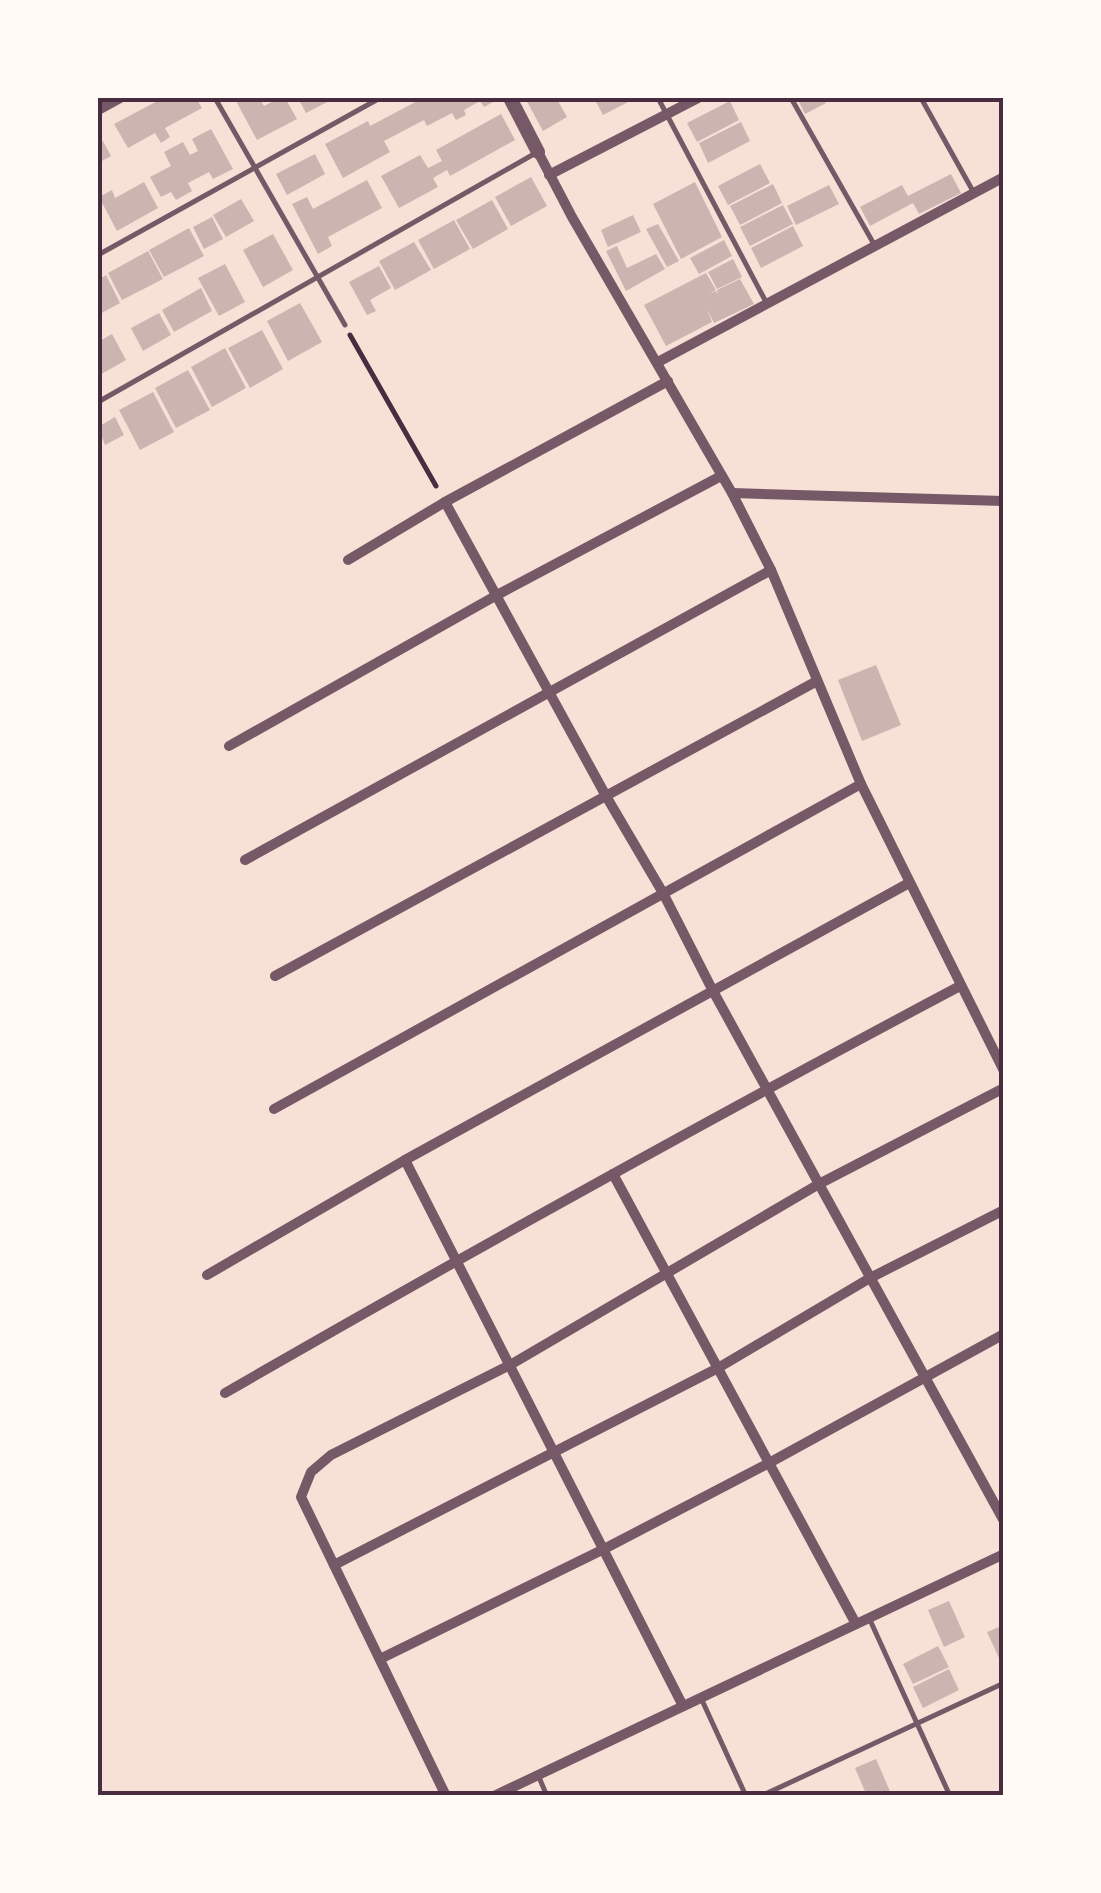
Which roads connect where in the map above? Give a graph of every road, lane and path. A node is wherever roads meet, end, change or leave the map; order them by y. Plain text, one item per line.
1 (120, 98) edge
2 (215, 98) edge
3 (380, 98) edge
4 (510, 98) edge
5 (658, 98) edge
6 (698, 98) edge
7 (791, 98) edge
8 (921, 98) edge
9 (98, 110) edge
10 (666, 113) junction
11 (538, 152) junction
12 (255, 168) junction
13 (549, 175) junction
14 (1004, 178) edge
15 (974, 193) junction
16 (874, 246) junction
17 (98, 254) edge
18 (317, 277) junction
19 (766, 302) junction
20 (344, 324) joint
21 (658, 362) junction
22 (668, 381) junction
23 (98, 402) edge
24 (722, 476) junction
25 (732, 494) junction
26 (1004, 501) edge
27 (446, 502) junction
28 (348, 560) dead end
29 (772, 570) junction
30 (497, 595) junction
31 (817, 681) junction
32 (549, 692) junction
33 (229, 746) dead end
34 (862, 784) junction
35 (606, 796) junction
36 (246, 860) dead end
37 (909, 882) junction
38 (663, 893) junction
39 (275, 976) dead end
40 (960, 986) junction
41 (714, 991) junction
42 (997, 1047) edge
43 (1004, 1071) edge
44 (1004, 1088) edge
45 (766, 1089) junction
46 (274, 1109) dead end
47 (405, 1160) junction
48 (612, 1174) junction
49 (819, 1184) junction
50 (1004, 1210) edge
51 (456, 1260) junction
52 (667, 1273) junction
53 (207, 1275) dead end
54 (870, 1278) junction
55 (1004, 1334) edge
56 (510, 1365) junction
57 (718, 1368) junction
58 (924, 1376) junction
59 (225, 1392) dead end
60 (554, 1452) junction
61 (769, 1463) junction
62 (1004, 1521) edge
63 (604, 1549) junction
64 (1004, 1554) edge
65 (334, 1565) junction
66 (869, 1618) junction
67 (856, 1624) junction
68 (380, 1659) junction
69 (1004, 1683) edge
70 (700, 1698) junction
71 (684, 1706) junction
72 (915, 1723) junction
73 (538, 1774) junction
74 (446, 1796) edge
75 (494, 1796) edge
76 (547, 1796) edge
77 (746, 1796) edge
78 (761, 1796) edge
79 (950, 1796) edge

1 - 9 street
2 - 12 lane
3 - 12 lane
4 - 11 street
5 - 10 lane
6 - 10 street
7 - 16 lane
8 - 15 lane
10 - 13 street
10 - 19 lane
11 - 13 street
11 - 18 lane
12 - 17 lane
12 - 18 lane
13 - 21 street
14 - 15 street
15 - 16 street
16 - 19 street
18 - 20 lane
18 - 23 lane
19 - 21 street
20 - 27 path
21 - 22 street
22 - 24 street
22 - 27 street
24 - 25 street
24 - 30 street
25 - 26 street
25 - 29 street
27 - 28 street
27 - 30 street
29 - 31 street
29 - 32 street
30 - 32 street
30 - 33 street
31 - 34 street
31 - 35 street
32 - 35 street
32 - 36 street
34 - 37 street
34 - 38 street
35 - 38 street
35 - 39 street
37 - 40 street
37 - 41 street
38 - 41 street
38 - 46 street
40 - 42 street
40 - 45 street
41 - 45 street
41 - 47 street
42 - 43 street
44 - 49 street
45 - 48 street
45 - 49 street
47 - 51 street
47 - 53 street
48 - 51 street
48 - 52 street
49 - 52 street
49 - 54 street
50 - 54 street
51 - 56 street
51 - 59 street
52 - 56 street
52 - 57 street
54 - 57 street
54 - 58 street
55 - 58 street
56 - 60 street
56 - 65 street
57 - 60 street
57 - 61 street
58 - 61 street
58 - 62 street
60 - 63 street
60 - 65 street
61 - 63 street
61 - 67 street
63 - 68 street
63 - 71 street
64 - 66 street
65 - 68 street
66 - 67 street
66 - 72 lane
67 - 70 street
68 - 74 street
69 - 72 lane
70 - 71 street
70 - 77 lane
71 - 73 street
72 - 78 lane
72 - 79 lane
73 - 75 street
73 - 76 lane

